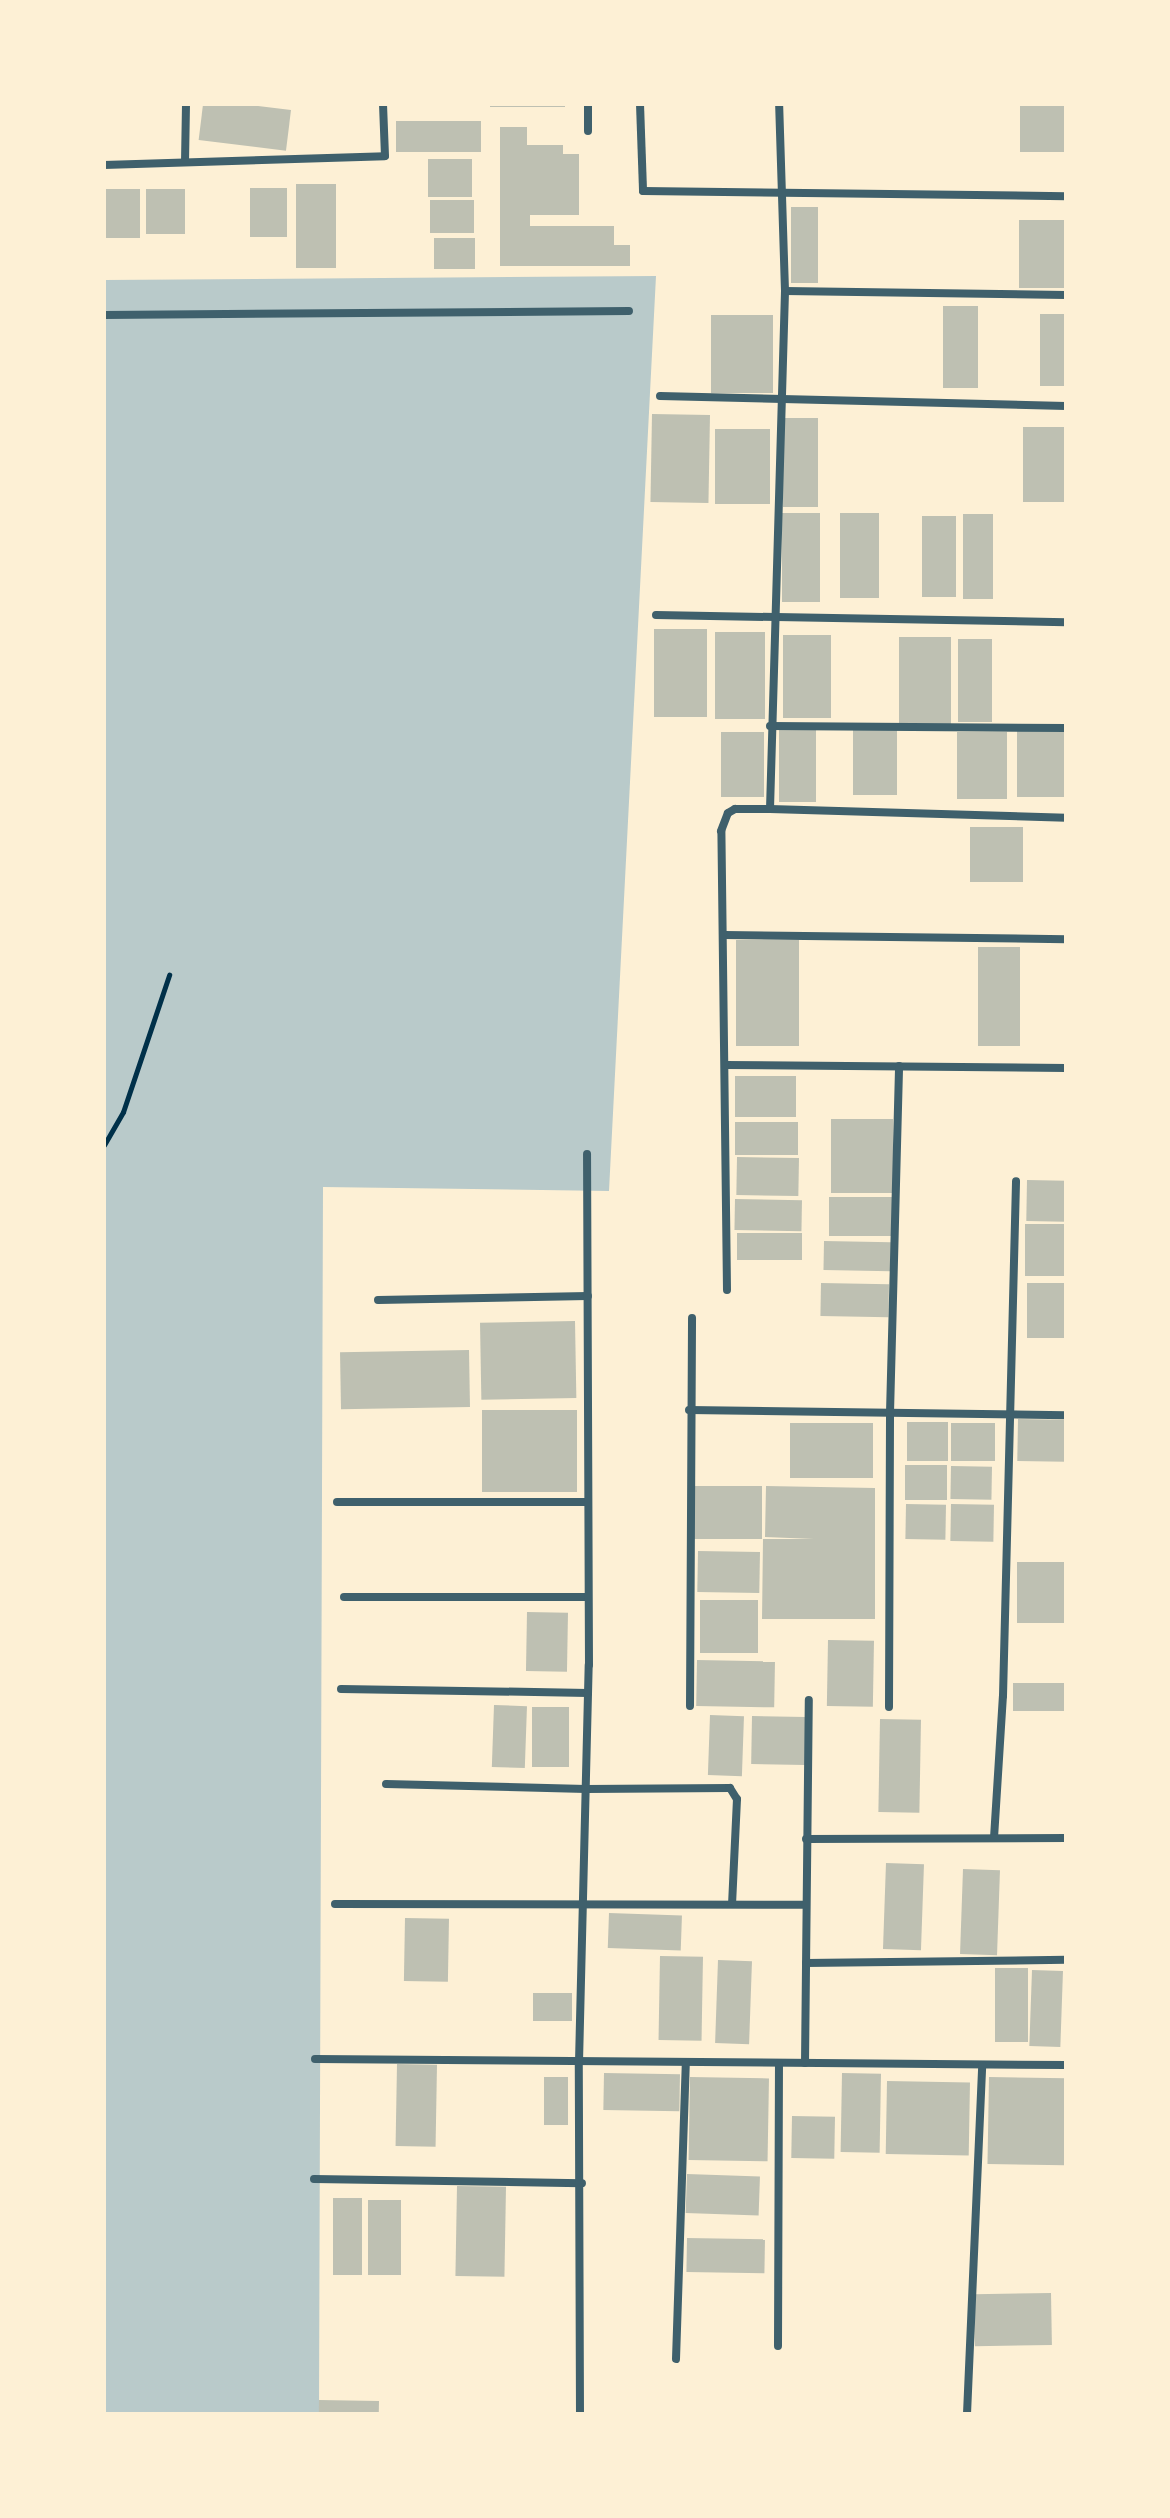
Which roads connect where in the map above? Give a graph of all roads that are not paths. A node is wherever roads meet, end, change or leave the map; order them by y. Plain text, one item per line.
1 (186, 104) edge
2 (383, 104) edge
3 (588, 104) edge
4 (640, 104) edge
5 (779, 104) edge
6 (588, 131) dead end
7 (185, 162) junction
8 (104, 165) edge
9 (780, 191) junction
10 (1066, 196) edge
11 (785, 291) junction
12 (1066, 295) edge
13 (629, 311) dead end
14 (104, 315) edge
15 (660, 396) dead end
16 (780, 398) junction
17 (1066, 406) edge
18 (656, 615) dead end
19 (776, 616) junction
20 (1066, 622) edge
21 (770, 726) junction
22 (1066, 728) edge
23 (770, 809) junction
24 (1066, 818) edge
25 (725, 935) junction
26 (1066, 939) edge
27 (725, 1065) junction
28 (899, 1066) junction
29 (1066, 1068) edge
30 (587, 1154) dead end
31 (1016, 1181) dead end
32 (727, 1290) dead end
33 (588, 1296) junction
34 (378, 1300) dead end
35 (692, 1318) dead end
36 (689, 1410) junction
37 (890, 1413) junction
38 (1011, 1414) junction
39 (1066, 1415) edge
40 (337, 1502) dead end
41 (588, 1502) junction
42 (344, 1597) dead end
43 (588, 1597) junction
44 (341, 1689) dead end
45 (588, 1693) junction
46 (809, 1700) dead end
47 (690, 1706) dead end
48 (889, 1707) dead end
49 (386, 1784) dead end
50 (586, 1789) junction
51 (994, 1838) junction
52 (1066, 1838) edge
53 (806, 1839) junction
54 (335, 1904) dead end
55 (732, 1904) junction
56 (583, 1905) junction
57 (805, 1905) junction
58 (1066, 1960) edge
59 (806, 1963) junction
60 (315, 2059) dead end
61 (579, 2062) junction
62 (686, 2063) junction
63 (779, 2063) junction
64 (805, 2063) junction
65 (982, 2065) junction
66 (1066, 2065) edge
67 (314, 2179) dead end
68 (582, 2183) junction
69 (778, 2346) dead end
70 (676, 2359) dead end
71 (580, 2414) edge
72 (967, 2414) edge

1 - 7 street
2 - 7 street
3 - 6 street
4 - 9 street
5 - 9 street
7 - 8 street
9 - 10 street
9 - 11 street
11 - 12 street
11 - 16 street
13 - 14 street
15 - 16 street
16 - 17 street
16 - 19 street
18 - 19 street
19 - 20 street
19 - 21 street
21 - 22 street
21 - 23 street
23 - 24 street
23 - 25 street
25 - 26 street
25 - 27 street
27 - 28 street
27 - 32 street
28 - 29 street
28 - 37 street
30 - 33 street
31 - 38 street
33 - 34 street
33 - 41 street
35 - 36 street
36 - 37 street
36 - 47 street
37 - 38 street
37 - 48 street
38 - 39 street
38 - 51 street
40 - 41 street
41 - 43 street
42 - 43 street
43 - 45 street
44 - 45 street
45 - 50 street
46 - 53 street
49 - 50 street
50 - 55 street
50 - 56 street
51 - 52 street
51 - 53 street
53 - 57 street
54 - 56 street
55 - 56 street
55 - 57 street
56 - 61 street
57 - 59 street
58 - 59 street
59 - 64 street
60 - 61 street
61 - 62 street
61 - 68 street
62 - 63 street
62 - 70 street
63 - 64 street
63 - 69 street
64 - 65 street
65 - 66 street
65 - 72 street
67 - 68 street
68 - 71 street

